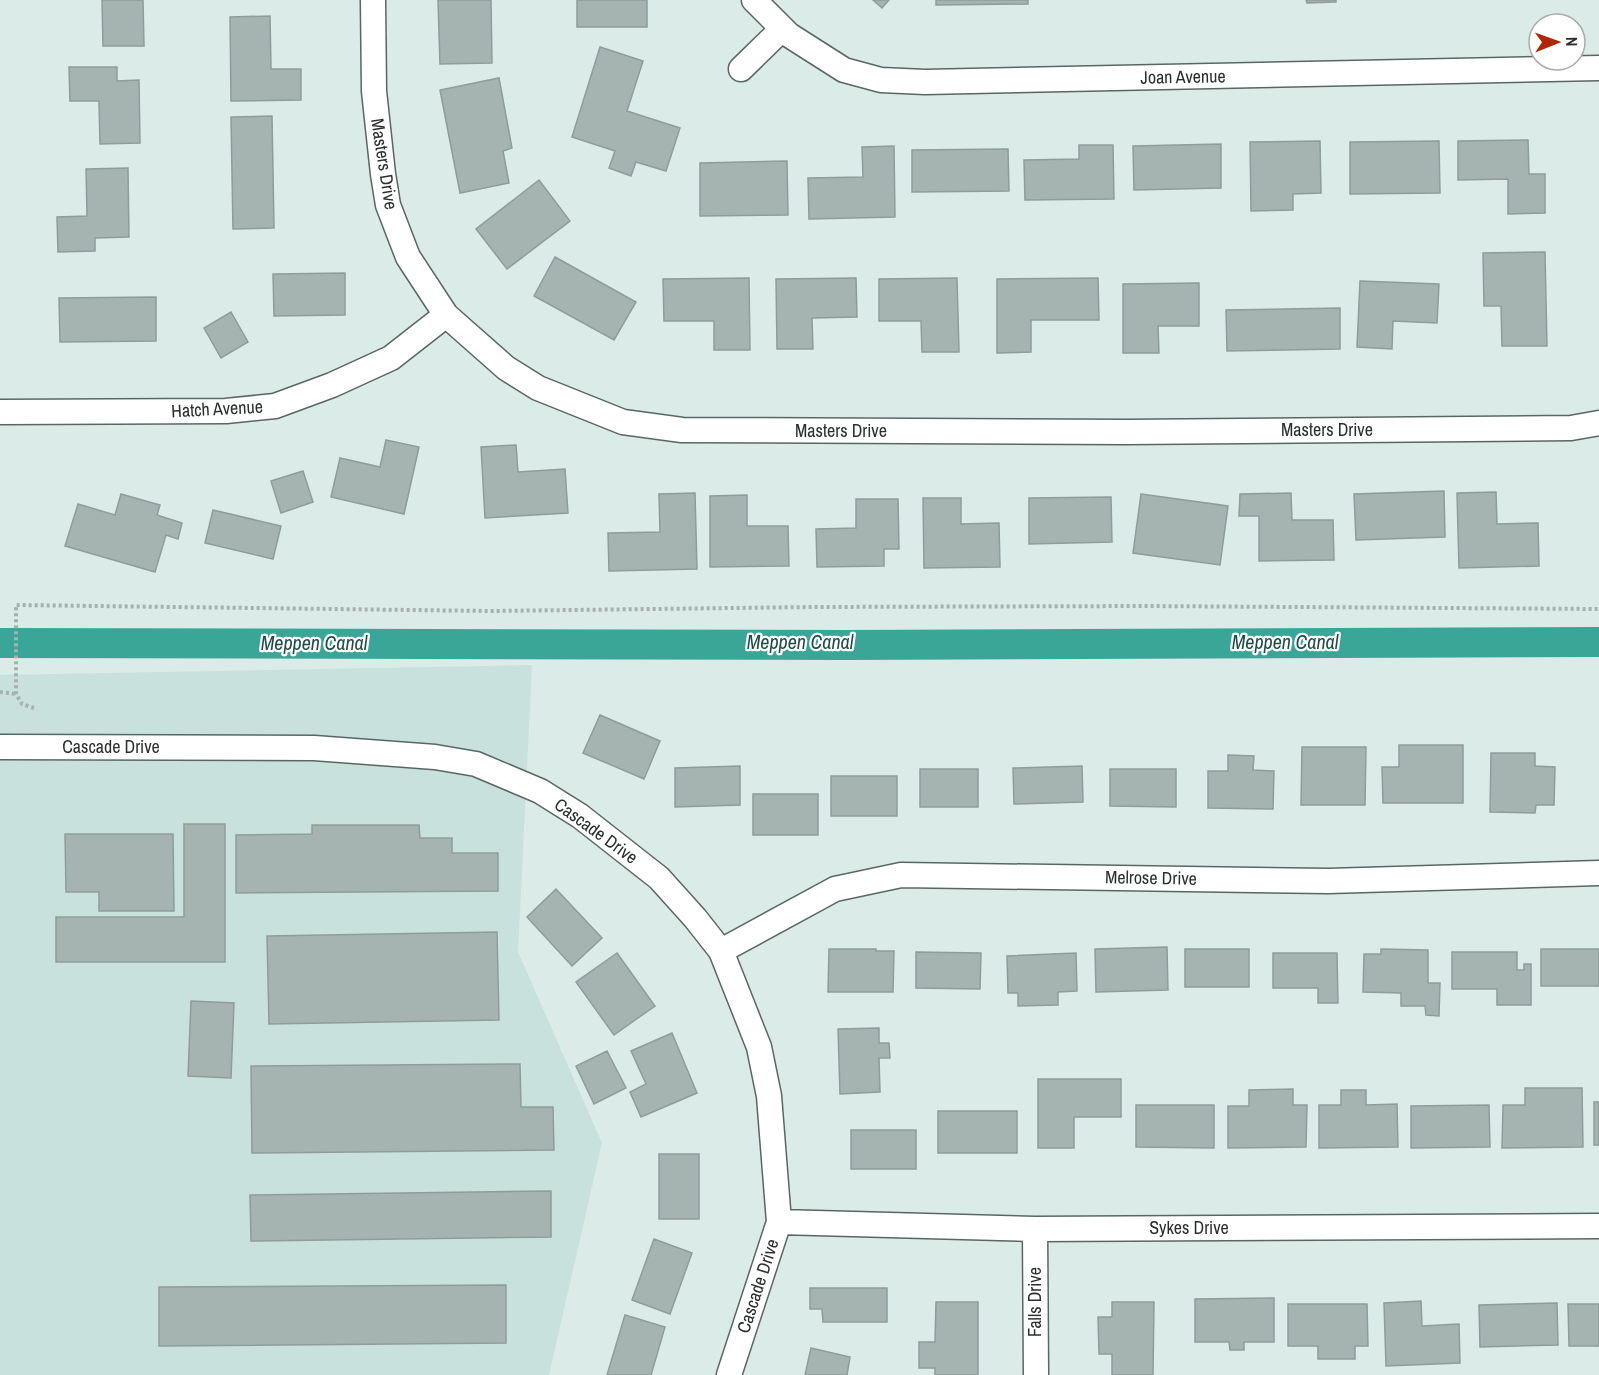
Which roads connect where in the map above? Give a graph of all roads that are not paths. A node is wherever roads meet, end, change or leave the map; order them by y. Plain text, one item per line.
1 (373, 0) edge
2 (754, 0) edge
3 (782, 28) junction
4 (1599, 68) edge
5 (741, 69) dead end
6 (446, 315) junction
7 (0, 412) edge
8 (1599, 423) edge
9 (0, 747) edge
10 (1599, 873) edge
11 (721, 951) junction
12 (779, 1222) junction
13 (1599, 1226) edge
14 (1035, 1229) junction
15 (729, 1375) edge
16 (1036, 1375) edge

1 - 6 street, Masters Drive
2 - 3 street, Joan Avenue
3 - 4 street, Joan Avenue
3 - 5 street
6 - 7 street, Hatch Avenue
6 - 8 street, Masters Drive
9 - 11 street, Cascade Drive
10 - 11 street, Melrose Drive
11 - 12 street, Cascade Drive
12 - 14 street, Sykes Drive
12 - 15 street, Cascade Drive
13 - 14 street, Sykes Drive
14 - 16 street, Falls Drive

